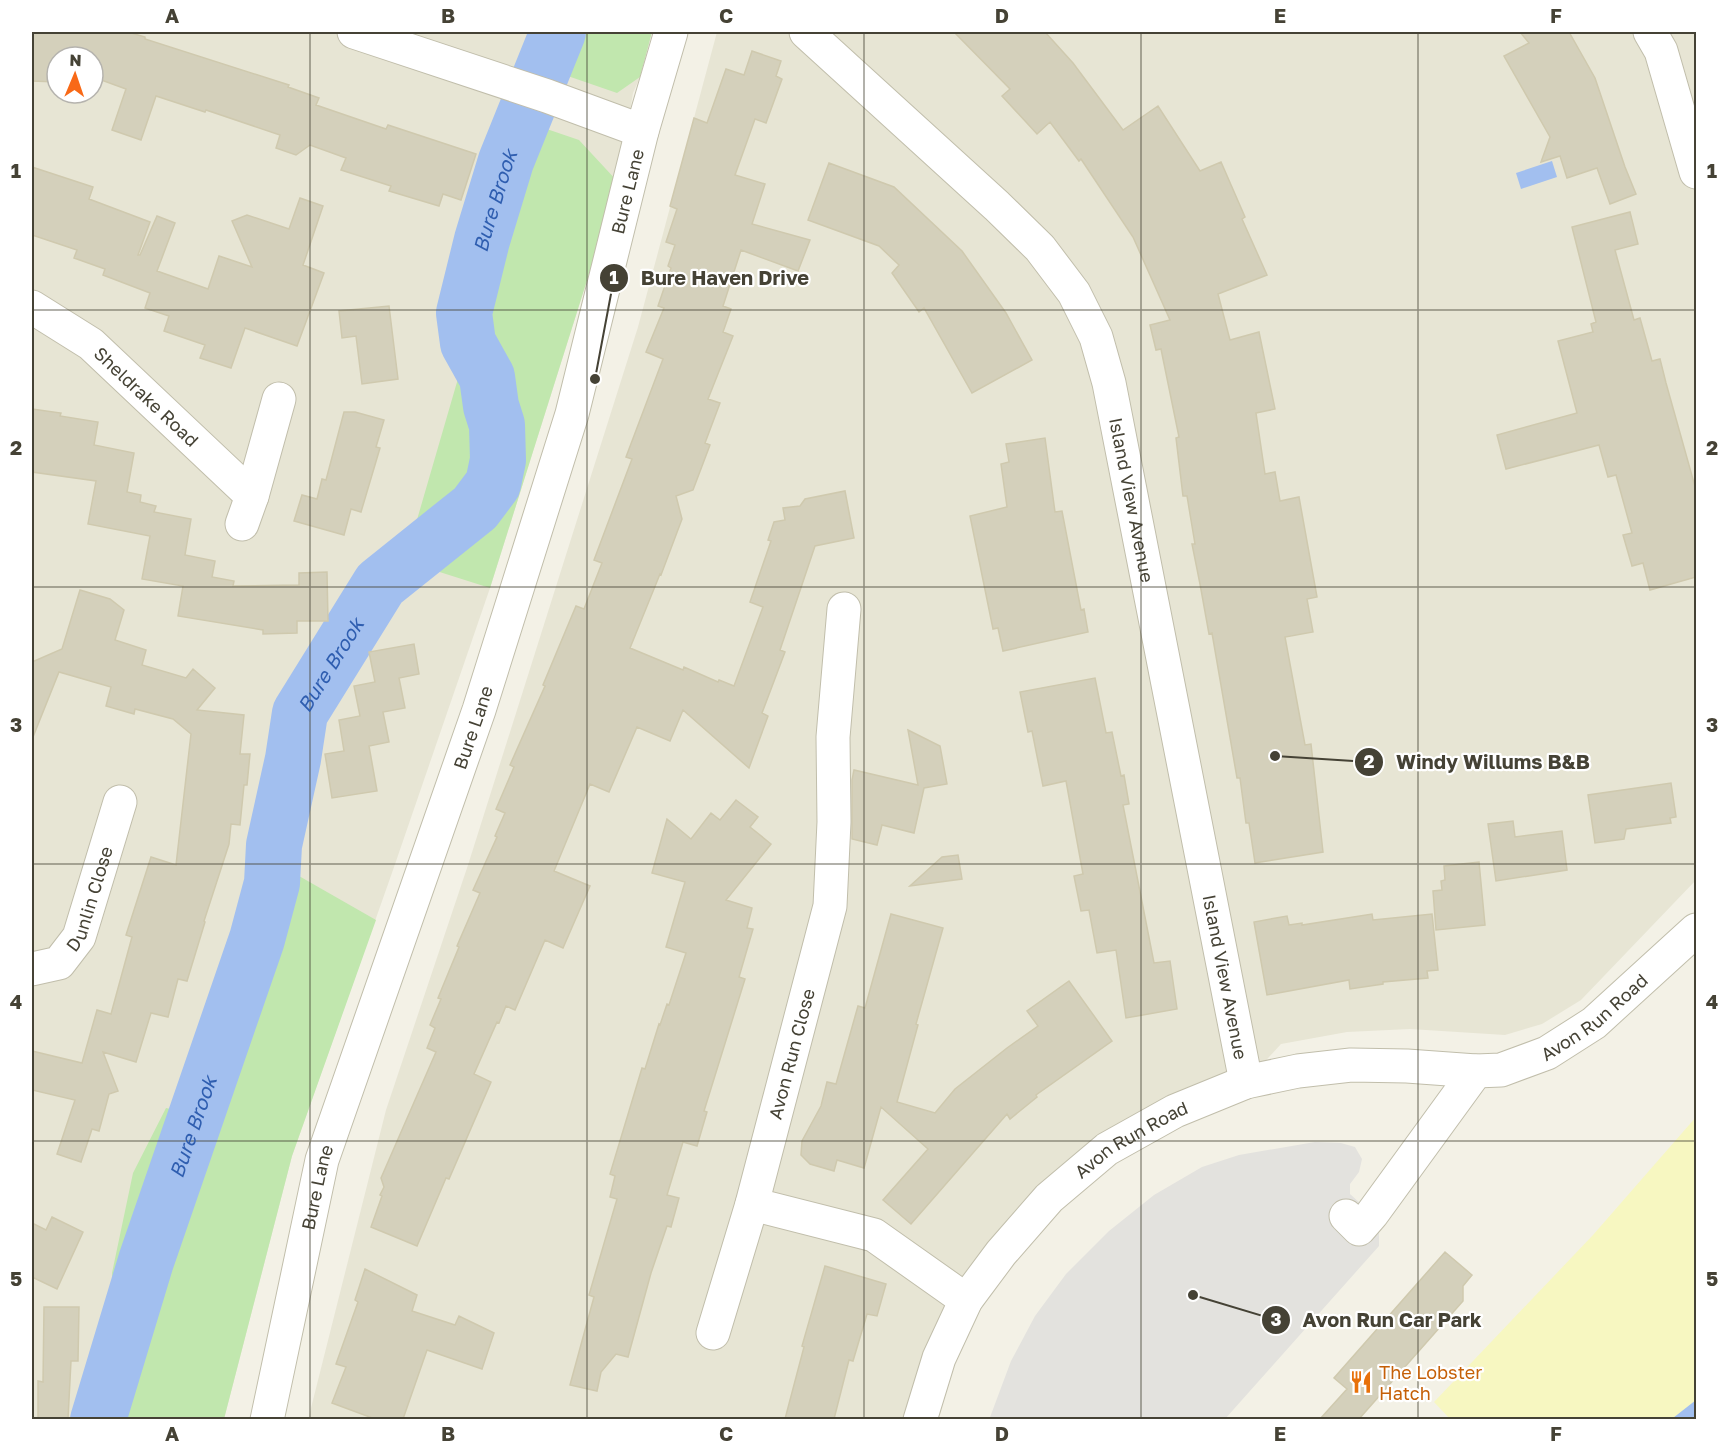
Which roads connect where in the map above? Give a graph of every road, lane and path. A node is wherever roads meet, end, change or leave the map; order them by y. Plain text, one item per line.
1 (354, 32) edge
2 (671, 32) edge
3 (806, 32) edge
4 (1650, 32) edge
5 (642, 131) junction
6 (1696, 172) edge
7 (32, 308) edge
8 (279, 399) dead end
9 (844, 609) dead end
10 (120, 802) dead end
11 (1696, 930) edge
12 (32, 969) edge
13 (1476, 1071) junction
14 (1246, 1082) junction
15 (752, 1204) junction
16 (1359, 1215) dead end
17 (966, 1300) junction
18 (713, 1333) dead end
19 (267, 1419) edge
20 (920, 1419) edge

1 - 5 street
2 - 5 street, Bure Lane
3 - 14 street, Island View Avenue
4 - 6 street
5 - 19 street, Bure Lane
7 - 8 street, Sheldrake Road
9 - 15 street, Avon Run Close
10 - 12 street, Dunlin Close
11 - 13 street, Avon Run Road
13 - 14 street, Avon Run Road
13 - 16 street
14 - 17 street, Avon Run Road
15 - 17 street
15 - 18 street, Avon Run Close
17 - 20 street, Avon Run Road

